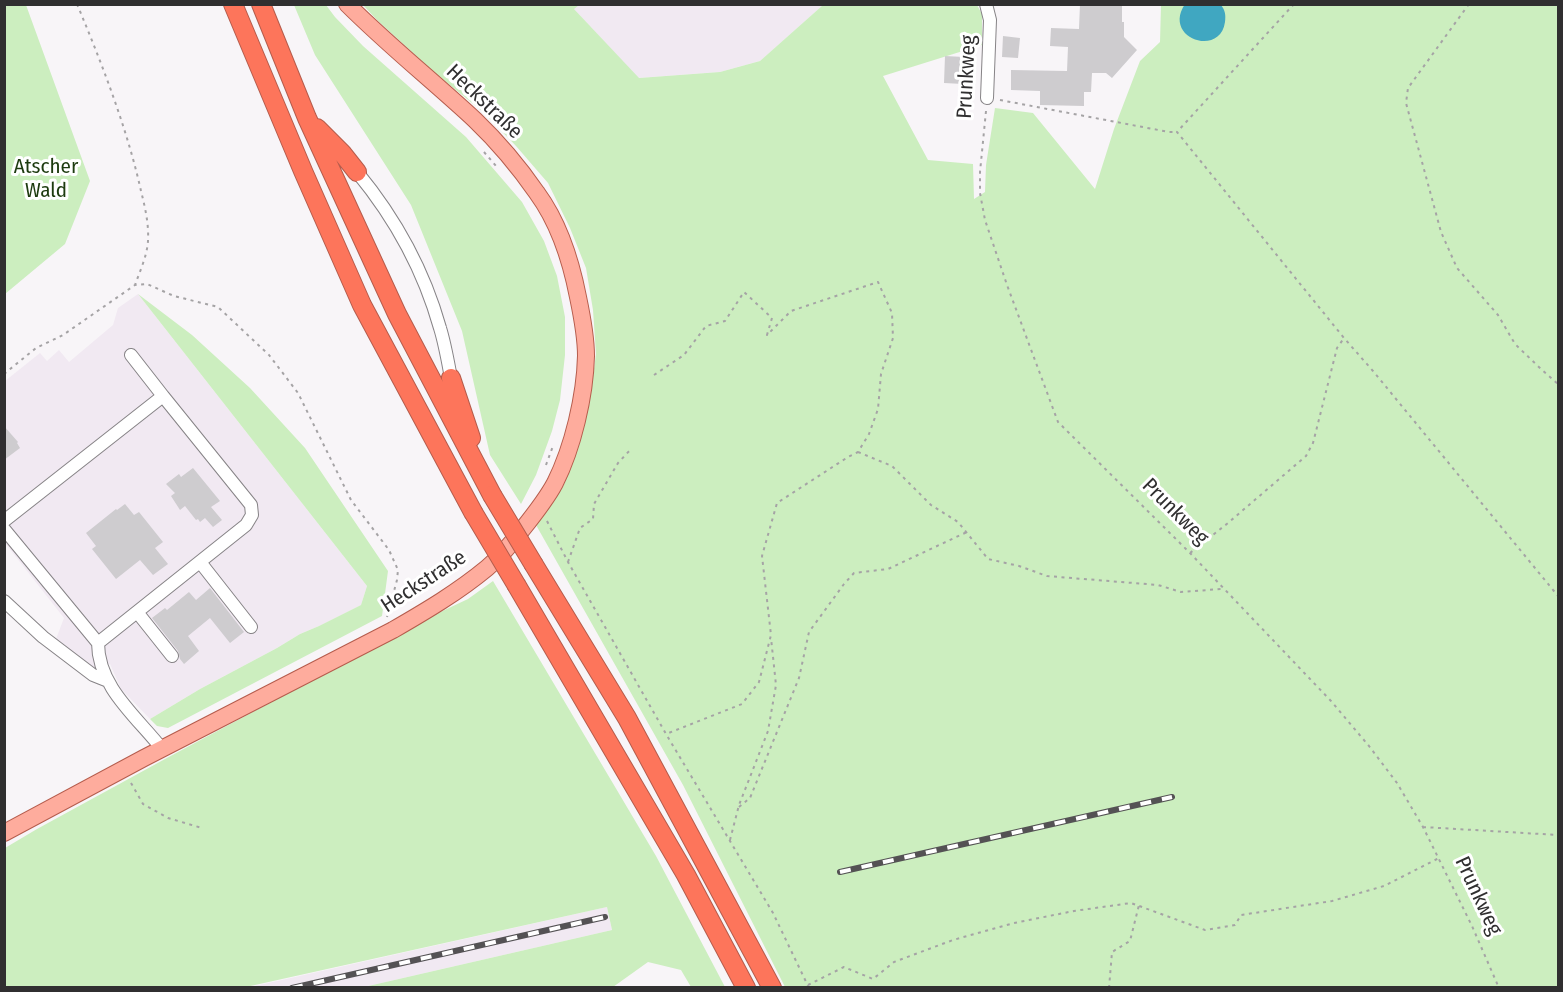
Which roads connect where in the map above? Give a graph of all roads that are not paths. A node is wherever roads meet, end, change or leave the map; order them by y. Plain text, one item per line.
1 (219, 4) edge
2 (233, 4) edge
3 (261, 4) edge
4 (347, 4) edge
5 (986, 4) edge
6 (248, 42) junction
7 (987, 98) road end
8 (307, 118) junction
9 (357, 172) joint
10 (131, 355) dead end
11 (451, 378) joint
12 (163, 396) junction
13 (480, 472) junction
14 (4, 521) edge
15 (4, 529) edge
16 (200, 562) junction
17 (4, 601) edge
18 (137, 612) junction
19 (251, 627) dead end
20 (98, 643) junction
21 (172, 656) dead end
22 (108, 681) junction
23 (162, 749) junction
24 (4, 833) edge
25 (746, 987) edge
26 (772, 987) edge

1 - 6 highway
2 - 6 highway
3 - 8 highway
4 - 23 main road, Heckstraße
5 - 7 street, Prunkweg
6 - 25 highway, bridge
8 - 9 highway
8 - 13 highway
9 - 11 street
10 - 12 street
11 - 13 highway
12 - 14 street
12 - 16 street
13 - 26 highway, bridge
15 - 20 street
16 - 18 street
16 - 19 street
17 - 22 street
18 - 20 street
18 - 21 street
20 - 22 street
22 - 23 street
23 - 24 main road, Heckstraße

